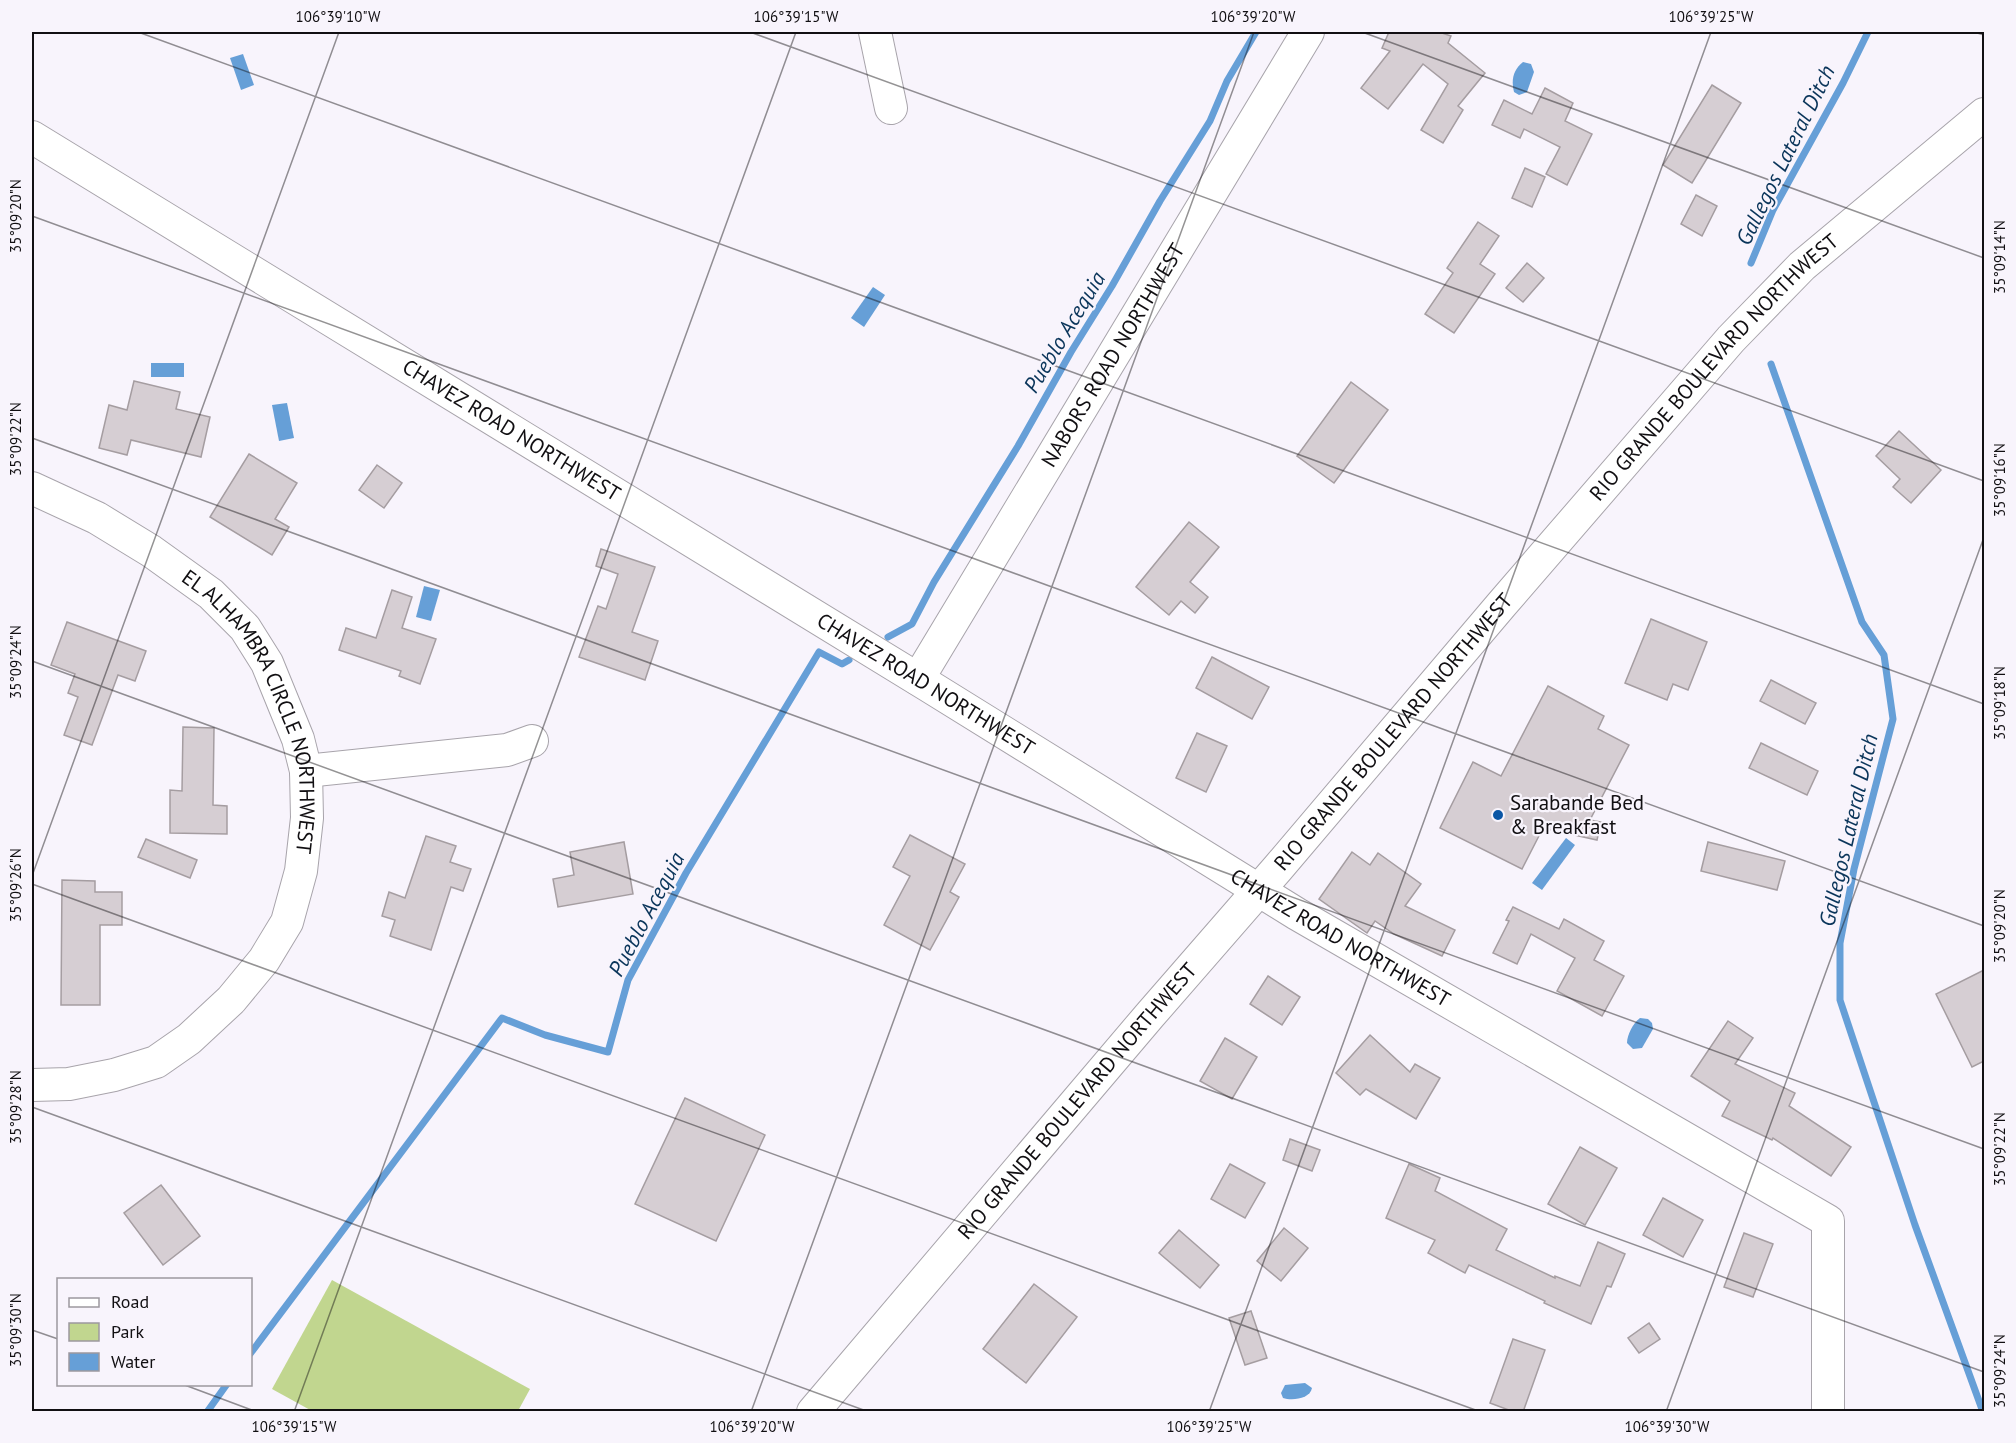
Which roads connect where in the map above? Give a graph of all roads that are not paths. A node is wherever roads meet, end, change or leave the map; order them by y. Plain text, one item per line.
1 (875, 32) edge
2 (1308, 32) edge
3 (891, 108) dead end
4 (1984, 114) edge
5 (32, 137) edge
6 (32, 488) edge
7 (918, 679) junction
8 (532, 741) dead end
9 (306, 771) junction
10 (1259, 890) junction
11 (32, 1085) edge
12 (813, 1412) edge
13 (1828, 1412) edge

1 - 3 street
2 - 7 street, NABORS ROAD NORTHWEST
4 - 10 street, RIO GRANDE BOULEVARD NORTHWEST
5 - 7 street, CHAVEZ ROAD NORTHWEST
6 - 9 street, EL ALHAMBRA CIRCLE NORTHWEST
7 - 10 street, CHAVEZ ROAD NORTHWEST
8 - 9 street
9 - 11 street, EL ALHAMBRA CIRCLE NORTHWEST
10 - 12 street, RIO GRANDE BOULEVARD NORTHWEST
10 - 13 street, CHAVEZ ROAD NORTHWEST

